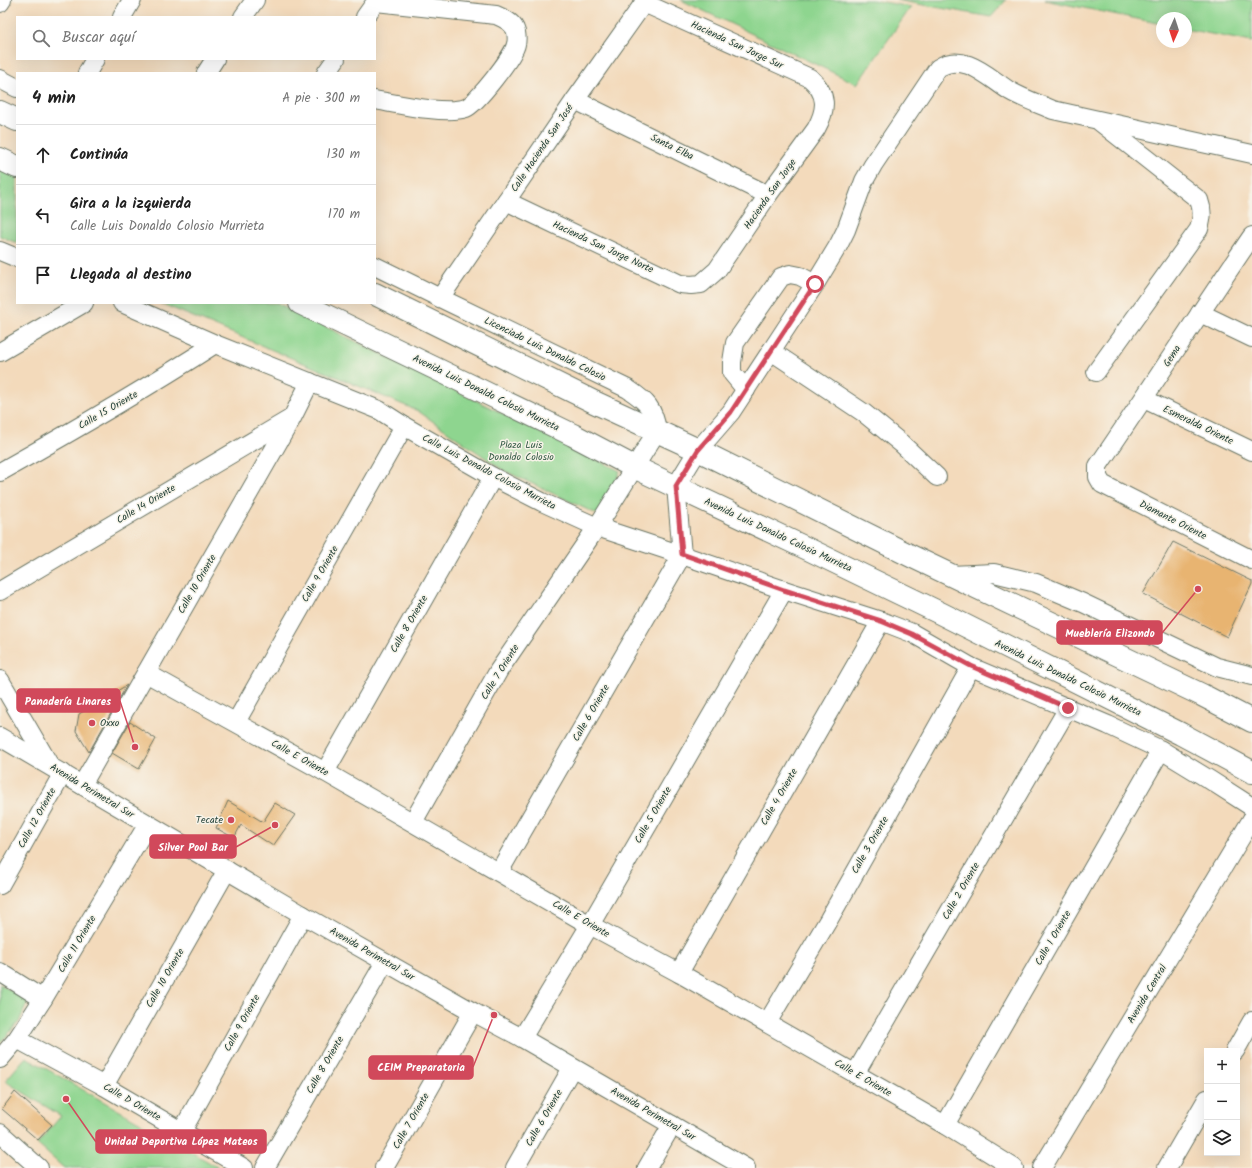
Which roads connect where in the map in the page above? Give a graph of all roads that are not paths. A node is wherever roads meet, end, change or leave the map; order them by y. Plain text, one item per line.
1 (2, 0) edge
2 (132, 0) edge
3 (255, 0) edge
4 (376, 1) edge
5 (645, 1) edge
6 (0, 3) edge
7 (123, 16) edge
8 (244, 16) edge
9 (366, 16) edge
10 (94, 60) edge
11 (214, 60) edge
12 (335, 60) edge
13 (87, 72) edge
14 (207, 72) edge
15 (327, 72) edge
16 (0, 79) edge
17 (16, 87) edge
18 (823, 96) joint
19 (376, 100) edge
20 (575, 100) junction
21 (0, 112) edge
22 (1096, 119) junction
23 (16, 120) edge
24 (1252, 154) edge
25 (0, 159) edge
26 (16, 167) edge
27 (768, 195) junction
28 (506, 202) junction
29 (1252, 236) edge
30 (0, 251) edge
31 (16, 258) edge
32 (376, 266) edge
33 (701, 284) joint
34 (815, 284) junction
35 (376, 294) edge
36 (440, 298) junction
37 (82, 304) edge
38 (124, 304) edge
39 (302, 304) edge
40 (1200, 313) junction
41 (1252, 338) edge
42 (215, 344) junction
43 (771, 351) junction
44 (0, 352) edge
45 (1096, 372) dead end
46 (310, 382) junction
47 (746, 390) junction
48 (1144, 399) junction
49 (292, 418) junction
50 (404, 426) junction
51 (657, 431) junction
52 (698, 450) junction
53 (1252, 451) edge
54 (634, 467) junction
55 (0, 472) edge
56 (493, 477) junction
57 (937, 477) dead end
58 (1098, 477) joint
59 (676, 486) junction
60 (597, 527) junction
61 (682, 554) junction
62 (1252, 560) edge
63 (951, 575) junction
64 (0, 590) edge
65 (784, 590) junction
66 (881, 621) junction
67 (971, 666) junction
68 (146, 674) junction
69 (1252, 676) edge
70 (0, 680) edge
71 (1068, 708) junction
72 (1252, 721) edge
73 (236, 722) junction
74 (0, 737) edge
75 (1161, 750) junction
76 (56, 769) junction
77 (325, 772) junction
78 (1252, 772) edge
79 (82, 784) junction
80 (1252, 807) edge
81 (1252, 819) edge
82 (413, 822) junction
83 (148, 824) junction
84 (226, 870) junction
85 (499, 872) junction
86 (0, 884) edge
87 (303, 915) junction
88 (590, 925) junction
89 (385, 962) junction
90 (0, 972) edge
91 (679, 973) junction
92 (44, 999) junction
93 (473, 1012) junction
94 (1252, 1021) edge
95 (767, 1023) junction
96 (522, 1038) junction
97 (17, 1039) junction
98 (1237, 1048) edge
99 (0, 1059) edge
100 (572, 1068) junction
101 (856, 1074) junction
102 (104, 1086) junction
103 (1204, 1104) edge
104 (672, 1125) junction
105 (946, 1125) junction
106 (182, 1131) junction
107 (0, 1133) edge
108 (39, 1168) edge
109 (244, 1168) edge
110 (266, 1168) edge
111 (384, 1168) edge
112 (515, 1168) edge
113 (647, 1168) edge
114 (746, 1168) edge
115 (1014, 1168) edge
116 (1042, 1168) edge
117 (1167, 1168) edge

1 - 6 street
2 - 7 street
3 - 8 street
4 - 9 street
4 - 19 street
5 - 18 street, Hacienda San Jorge Sur
5 - 20 street, Calle Hacienda San José
10 - 13 street
11 - 14 street
12 - 15 street
16 - 17 street
18 - 27 street, Hacienda San Jorge
20 - 27 street, Santa Elba
20 - 28 street, Calle Hacienda San José
21 - 23 main road
22 - 24 street
22 - 34 street
22 - 45 street
25 - 26 main road
27 - 33 street, Hacienda San Jorge
28 - 33 street, Hacienda San Jorge Norte
28 - 36 street, Calle Hacienda San José
29 - 40 street, Gema
30 - 31 street
32 - 36 street, Licenciado Luis Donaldo Colosio
34 - 43 street
34 - 47 street
35 - 51 main road
36 - 51 street, Licenciado Luis Donaldo Colosio
37 - 44 street
38 - 42 street, Calle Luis Donaldo Colosio Murrieta
39 - 54 main road, Avenida Luis Donaldo Colosio Murrieta
40 - 41 street
40 - 48 street, Gema
42 - 46 street, Calle Luis Donaldo Colosio Murrieta
42 - 55 street, Calle 15 Oriente
43 - 47 street
43 - 57 street
46 - 49 street, Calle 10 Oriente
46 - 50 street, Calle Luis Donaldo Colosio Murrieta
47 - 52 street
48 - 53 street, Esmeralda Oriente
48 - 58 street, Gema
49 - 64 street, Calle 14 Oriente
49 - 68 street, Calle 10 Oriente
50 - 56 street, Calle Luis Donaldo Colosio Murrieta
50 - 73 street, Calle 9 Oriente
51 - 52 main road
51 - 54 street
52 - 59 street
52 - 63 main road
54 - 59 main road, Avenida Luis Donaldo Colosio Murrieta
54 - 60 street, Calle 7 Oriente
56 - 60 street, Calle Luis Donaldo Colosio Murrieta
56 - 77 street, Calle 8 Oriente
58 - 62 street, Diamante Oriente
59 - 61 street
59 - 78 main road, Avenida Luis Donaldo Colosio Murrieta
60 - 61 street, Calle Luis Donaldo Colosio Murrieta
60 - 82 street, Calle 7 Oriente
61 - 65 street, Calle Luis Donaldo Colosio Murrieta
61 - 85 street, Calle 6 Oriente
63 - 69 street
63 - 72 main road
65 - 66 street, Calle Luis Donaldo Colosio Murrieta
65 - 88 street, Calle 5 Oriente
66 - 67 street, Calle Luis Donaldo Colosio Murrieta
66 - 91 street, Calle 4 Oriente
67 - 71 street, Calle Luis Donaldo Colosio Murrieta
67 - 95 street, Calle 3 Oriente
68 - 73 street, Calle E Oriente
68 - 79 street, Calle 10 Oriente
70 - 76 street
71 - 75 street, Calle Luis Donaldo Colosio Murrieta
71 - 101 street, Calle 2 Oriente
73 - 77 street, Calle E Oriente
74 - 76 street, Avenida Perimetral Sur
75 - 80 street, Calle Luis Donaldo Colosio Murrieta
75 - 105 street, Calle 1 Oriente
76 - 79 street, Avenida Perimetral Sur
76 - 86 street, Calle 12 Oriente
77 - 82 street, Calle E Oriente
79 - 83 street, Avenida Perimetral Sur
81 - 116 street, Avenida Central
82 - 85 street, Calle E Oriente
83 - 84 street, Avenida Perimetral Sur
83 - 92 street, Calle 11 Oriente
84 - 87 street, Avenida Perimetral Sur
84 - 102 street, Calle 10 Oriente
85 - 88 street, Calle E Oriente
87 - 89 street, Avenida Perimetral Sur
87 - 106 street, Calle 9 Oriente
88 - 91 street, Calle E Oriente
88 - 96 street, Calle 5 Oriente
89 - 93 street, Avenida Perimetral Sur
89 - 110 street, Calle 8 Oriente
90 - 92 street
91 - 95 street, Calle E Oriente
92 - 97 street, Calle 11 Oriente
93 - 96 street, Avenida Perimetral Sur
93 - 111 street, Calle 7 Oriente
94 - 98 street
95 - 101 street, Calle E Oriente
96 - 100 street, Avenida Perimetral Sur
97 - 99 street, Calle 11 Oriente
97 - 102 street, Calle D Oriente
100 - 104 street, Avenida Perimetral Sur
100 - 112 street, Calle 6 Oriente
101 - 105 street, Calle E Oriente
102 - 106 street, Calle D Oriente
103 - 117 street
104 - 113 street
104 - 114 street, Avenida Perimetral Sur
105 - 115 street, Calle E Oriente
106 - 109 street, Calle D Oriente
107 - 108 street

